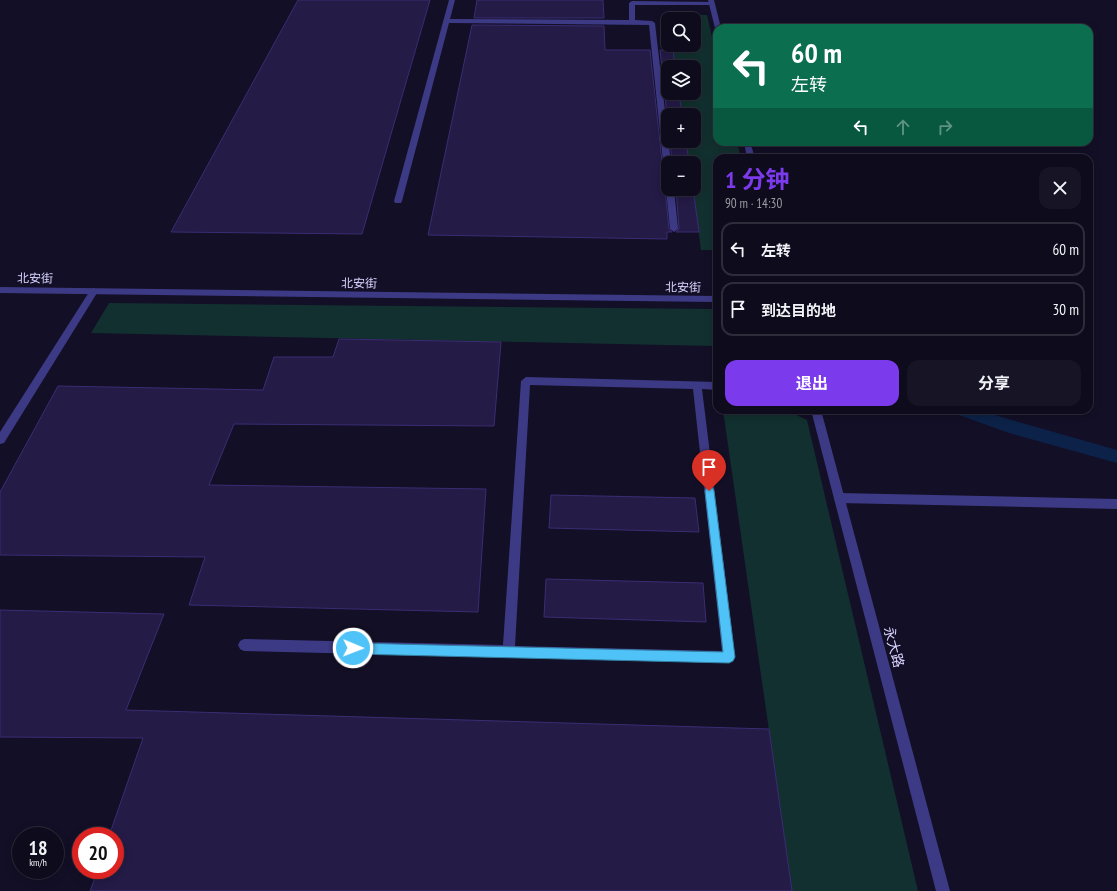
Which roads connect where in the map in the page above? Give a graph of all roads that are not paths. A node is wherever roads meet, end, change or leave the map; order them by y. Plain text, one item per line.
1 (452, 0) edge
2 (711, 1) edge
3 (446, 21) junction
4 (632, 22) junction
5 (717, 24) edge
6 (666, 156) edge
7 (671, 196) edge
8 (398, 201) dead end
9 (674, 229) dead end
10 (0, 290) edge
11 (94, 291) junction
12 (713, 300) edge
13 (697, 385) junction
14 (713, 386) edge
15 (817, 414) edge
16 (0, 440) edge
17 (839, 498) junction
18 (1117, 504) edge
19 (244, 645) dead end
20 (509, 652) junction
21 (942, 891) edge

1 - 3 street
2 - 4 street
2 - 5 street
3 - 4 street
3 - 8 street
4 - 6 street
7 - 9 street
10 - 11 street, 北安街
11 - 12 street, 北安街
11 - 16 street
13 - 14 street
13 - 20 street
13 - 20 street
15 - 17 street, 永大路
17 - 18 street
17 - 21 street, 永大路
19 - 20 street

